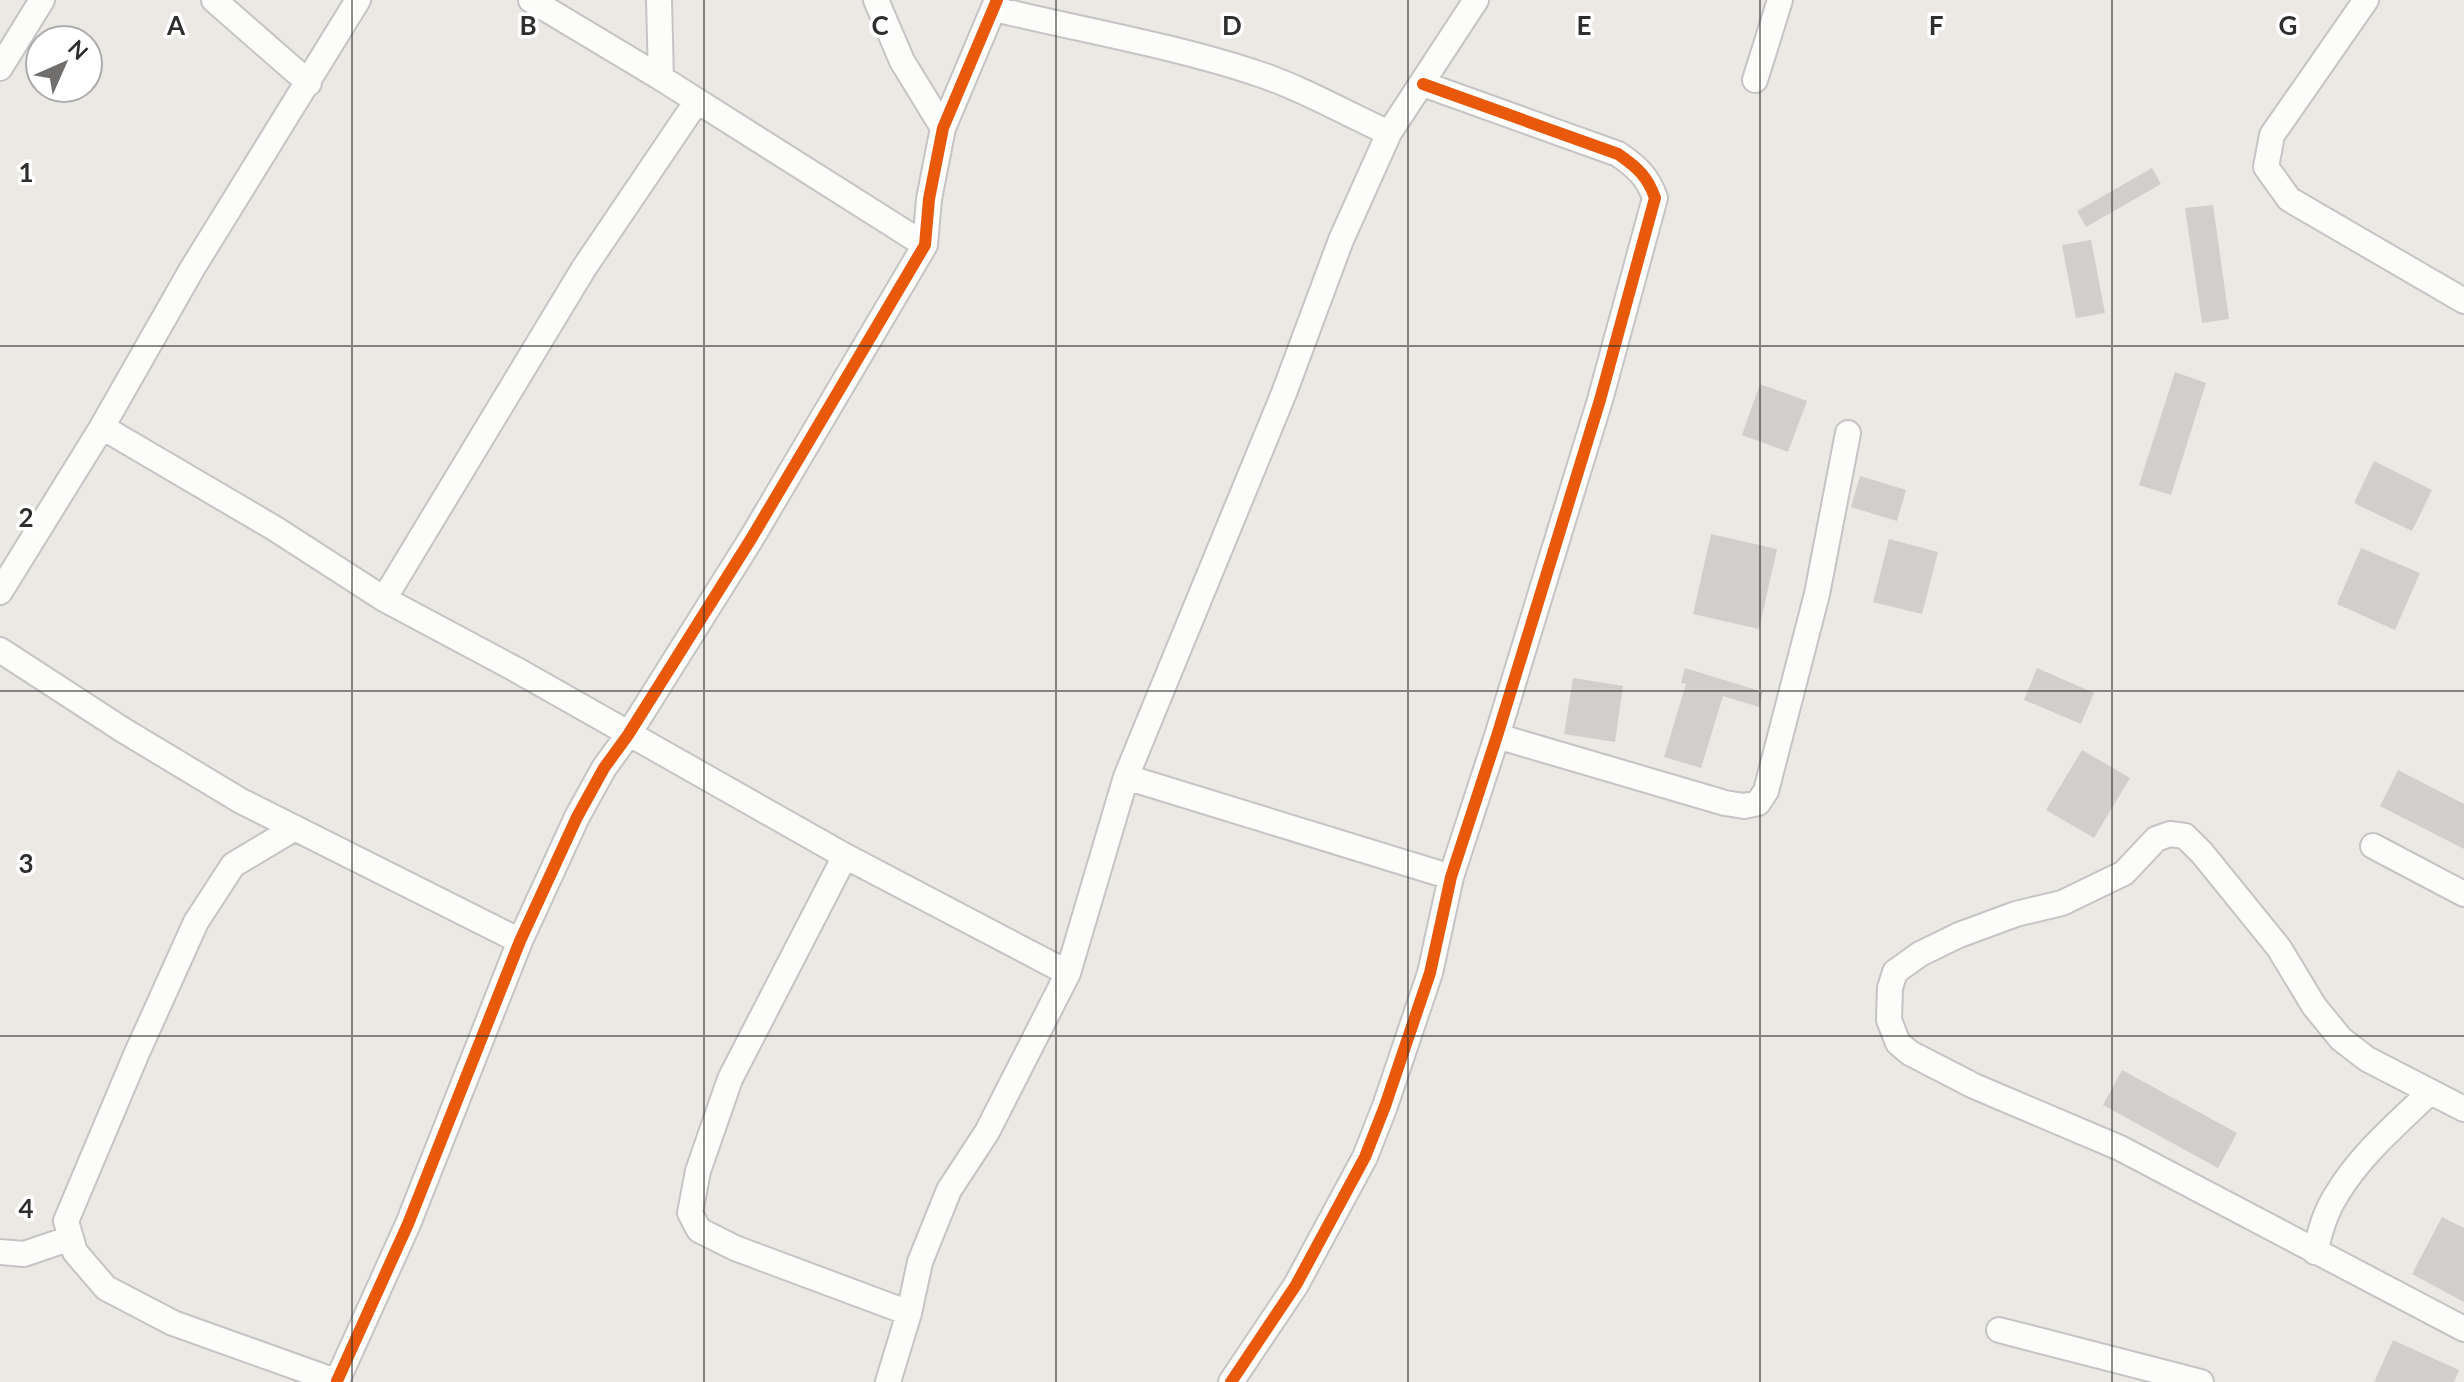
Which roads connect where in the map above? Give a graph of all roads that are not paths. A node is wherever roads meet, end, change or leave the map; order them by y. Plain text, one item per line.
1 (42, 0) edge
2 (214, 0) edge
3 (358, 0) edge
4 (531, 0) edge
5 (659, 0) edge
6 (876, 0) edge
7 (1476, 0) edge
8 (1780, 0) edge
9 (2366, 0) edge
10 (996, 4) edge
11 (0, 68) edge
12 (661, 78) junction
13 (1755, 80) dead end
14 (309, 83) junction
15 (1423, 84) junction
16 (697, 101) junction
17 (943, 128) junction
18 (1389, 133) junction
19 (925, 245) junction
20 (2464, 301) edge
21 (102, 427) junction
22 (1848, 433) dead end
23 (0, 592) edge
24 (384, 599) junction
25 (0, 650) edge
26 (628, 735) junction
27 (1497, 736) junction
28 (1126, 777) junction
29 (295, 828) junction
30 (2373, 846) dead end
31 (845, 856) junction
32 (1451, 877) junction
33 (2464, 894) edge
34 (520, 941) junction
35 (1068, 973) junction
36 (2430, 1092) junction
37 (2464, 1109) edge
38 (71, 1238) junction
39 (0, 1252) edge
40 (2315, 1252) junction
41 (909, 1313) junction
42 (2464, 1329) edge
43 (1999, 1330) dead end
44 (337, 1382) edge
45 (888, 1382) edge
46 (1231, 1382) edge
47 (2201, 1382) edge

1 - 11 street
2 - 14 street
3 - 14 street
4 - 12 street
5 - 12 street
6 - 17 street
7 - 15 street
8 - 13 street
9 - 20 street
10 - 17 street
10 - 18 street
12 - 16 street
14 - 21 street
15 - 18 street
15 - 27 street
16 - 19 street
16 - 24 street
17 - 19 street
18 - 28 street
19 - 26 street
21 - 23 street
21 - 24 street
22 - 27 street
24 - 26 street
25 - 29 street
26 - 31 street
26 - 34 street
27 - 32 street
28 - 32 street
28 - 35 street
29 - 34 street
29 - 38 street
30 - 33 street
31 - 35 street
31 - 41 street
32 - 46 street
34 - 44 street
35 - 41 street
36 - 37 street
36 - 40 street
36 - 40 street
38 - 39 street
38 - 44 street
40 - 42 street
41 - 45 street
43 - 47 street

